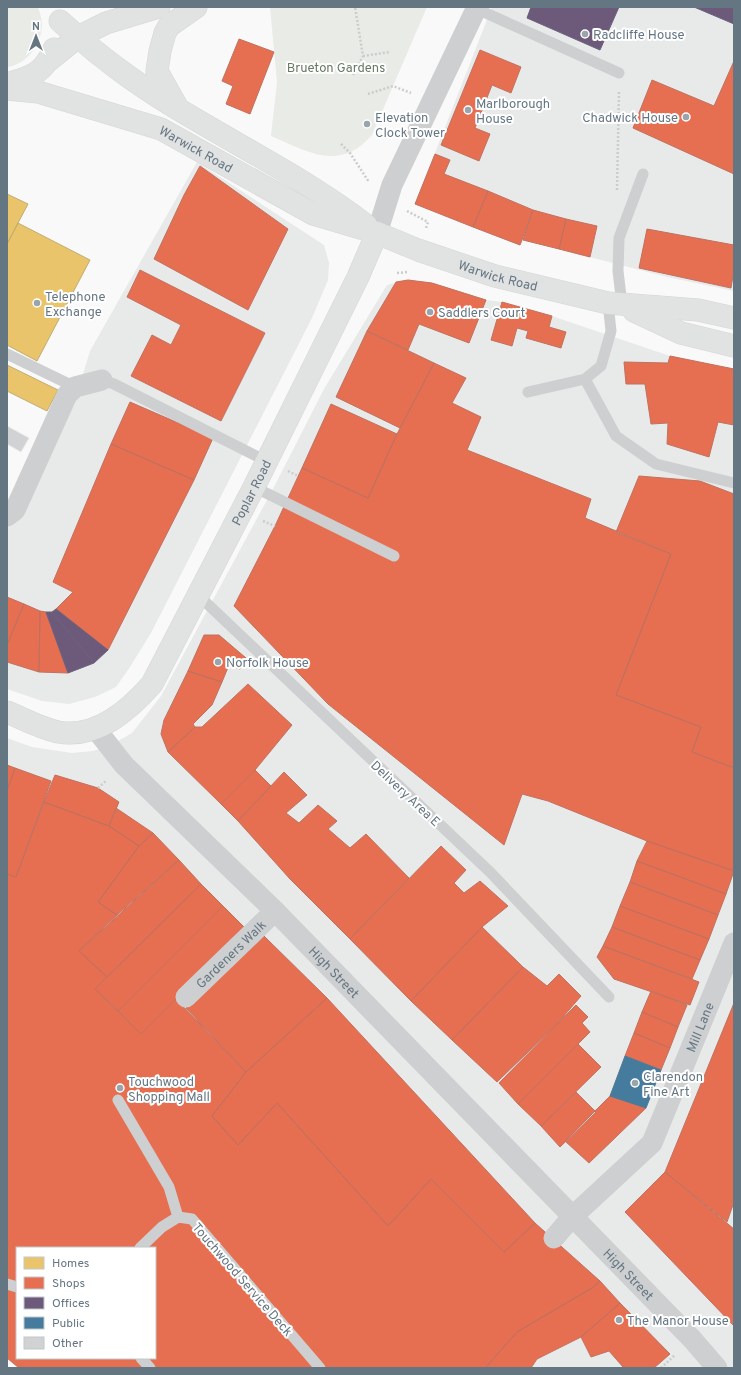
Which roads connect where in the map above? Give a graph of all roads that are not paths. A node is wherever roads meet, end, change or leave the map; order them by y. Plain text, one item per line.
1 (159, 7) edge
2 (196, 7) edge
3 (477, 8) edge
4 (58, 14) edge
5 (78, 37) junction
6 (48, 61) junction
7 (619, 73) road end
8 (7, 84) edge
9 (7, 89) edge
10 (178, 108) junction
11 (643, 174) dead end
12 (377, 233) junction
13 (615, 304) junction
14 (734, 318) edge
15 (734, 346) edge
16 (7, 354) edge
17 (585, 379) junction
18 (102, 380) joint
19 (75, 387) junction
20 (528, 392) dead end
21 (266, 461) junction
22 (734, 483) edge
23 (254, 487) junction
24 (7, 516) edge
25 (394, 556) dead end
26 (198, 595) junction
27 (7, 712) edge
28 (95, 728) junction
29 (275, 911) junction
30 (734, 944) edge
31 (186, 997) dead end
32 (609, 997) dead end
33 (118, 1100) dead end
34 (178, 1217) junction
35 (572, 1217) junction
36 (554, 1238) dead end
37 (141, 1247) edge
38 (142, 1359) edge
39 (150, 1368) edge
40 (320, 1368) edge
41 (717, 1368) edge

1 - 5 main road
2 - 10 main road
3 - 7 lane
3 - 12 street
4 - 5 main road, Warwick Road
4 - 6 main road
5 - 6 main road
5 - 10 main road, Warwick Road
6 - 8 main road
9 - 12 main road, Warwick Road
10 - 12 main road, Warwick Road
11 - 13 lane
12 - 13 main road, Warwick Road
12 - 21 main road, Poplar Road
13 - 14 main road, Warwick Road
13 - 15 main road, Warwick Road
13 - 17 lane
16 - 19 lane
17 - 20 lane
17 - 22 lane
18 - 19 street
18 - 21 lane
19 - 24 street
21 - 23 main road, Poplar Road
23 - 25 lane
23 - 26 main road, Poplar Road
26 - 28 main road, Poplar Road
26 - 32 lane, Delivery Area E
27 - 28 main road, Poplar Road
28 - 29 street, High Street
29 - 31 street, Gardeners Walk
29 - 35 street, High Street
30 - 35 street, Mill Lane
33 - 34 lane
34 - 37 lane, Touchwood Service Deck
34 - 40 lane, Touchwood Service Deck
35 - 36 street
35 - 41 street, High Street
38 - 39 lane

